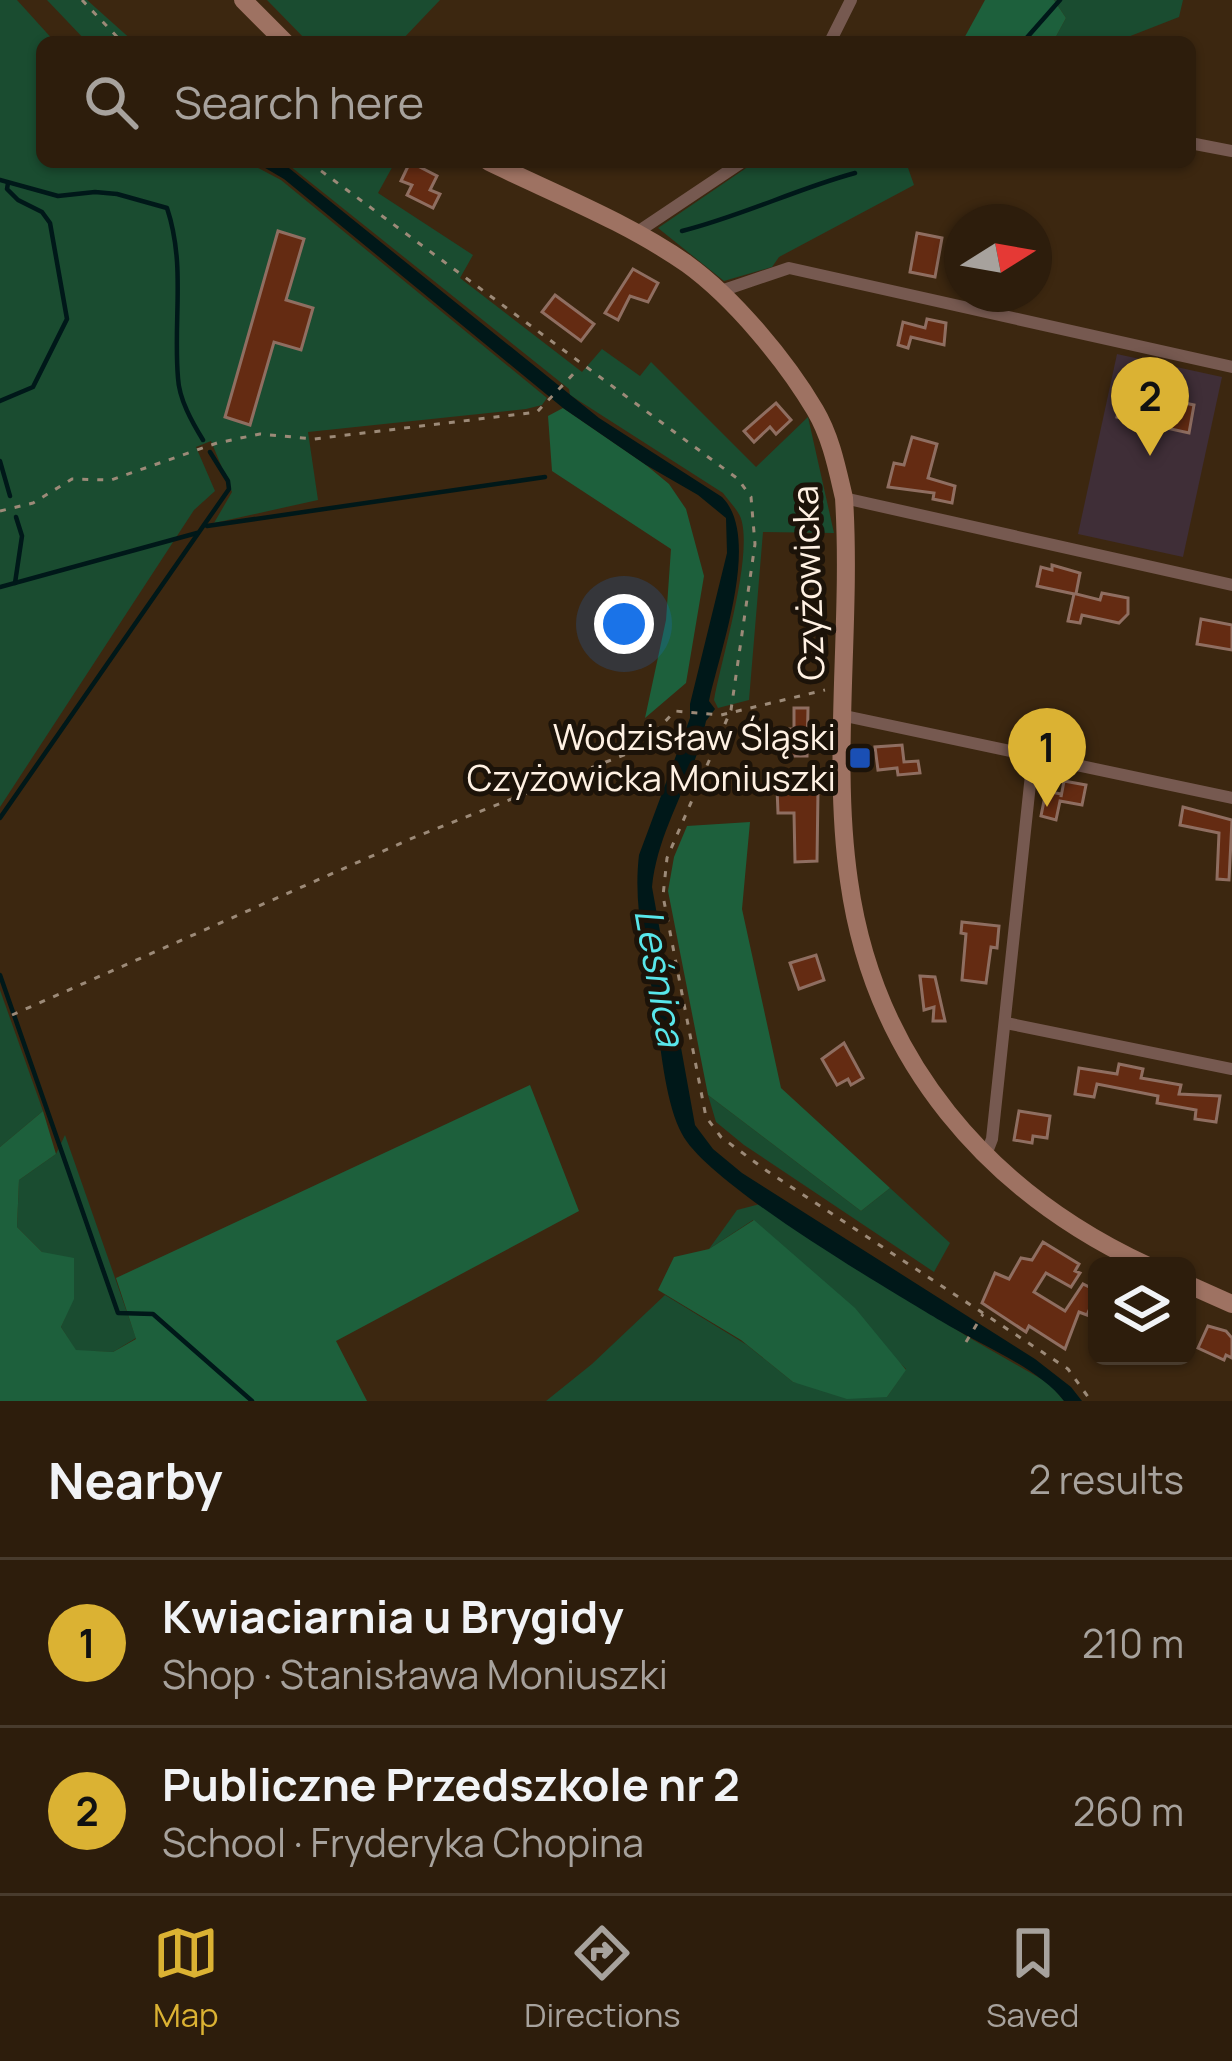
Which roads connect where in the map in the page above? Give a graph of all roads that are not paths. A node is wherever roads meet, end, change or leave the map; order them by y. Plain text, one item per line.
1 (242, 0) edge
2 (850, 0) edge
3 (279, 36) edge
4 (833, 36) edge
5 (1196, 143) edge
6 (1232, 151) edge
7 (502, 168) edge
8 (733, 168) edge
9 (636, 233) junction
10 (721, 291) junction
11 (1232, 367) edge
12 (844, 498) junction
13 (1232, 585) edge
14 (844, 716) junction
15 (1033, 756) junction
16 (1232, 797) edge
17 (1006, 1023) junction
18 (1232, 1070) edge
19 (985, 1157) junction
20 (1129, 1257) edge
21 (1196, 1288) edge
22 (1232, 1304) edge

1 - 3 street
2 - 4 street
5 - 6 street
7 - 9 street, Czyżowicka
8 - 9 street
9 - 10 street, Czyżowicka
10 - 11 street
10 - 12 street, Czyżowicka
12 - 13 street
12 - 14 street, Czyżowicka
14 - 15 street
14 - 19 street, Czyżowicka
15 - 16 street
15 - 17 street
17 - 18 street
17 - 19 street
19 - 20 street, Czyżowicka
21 - 22 street

